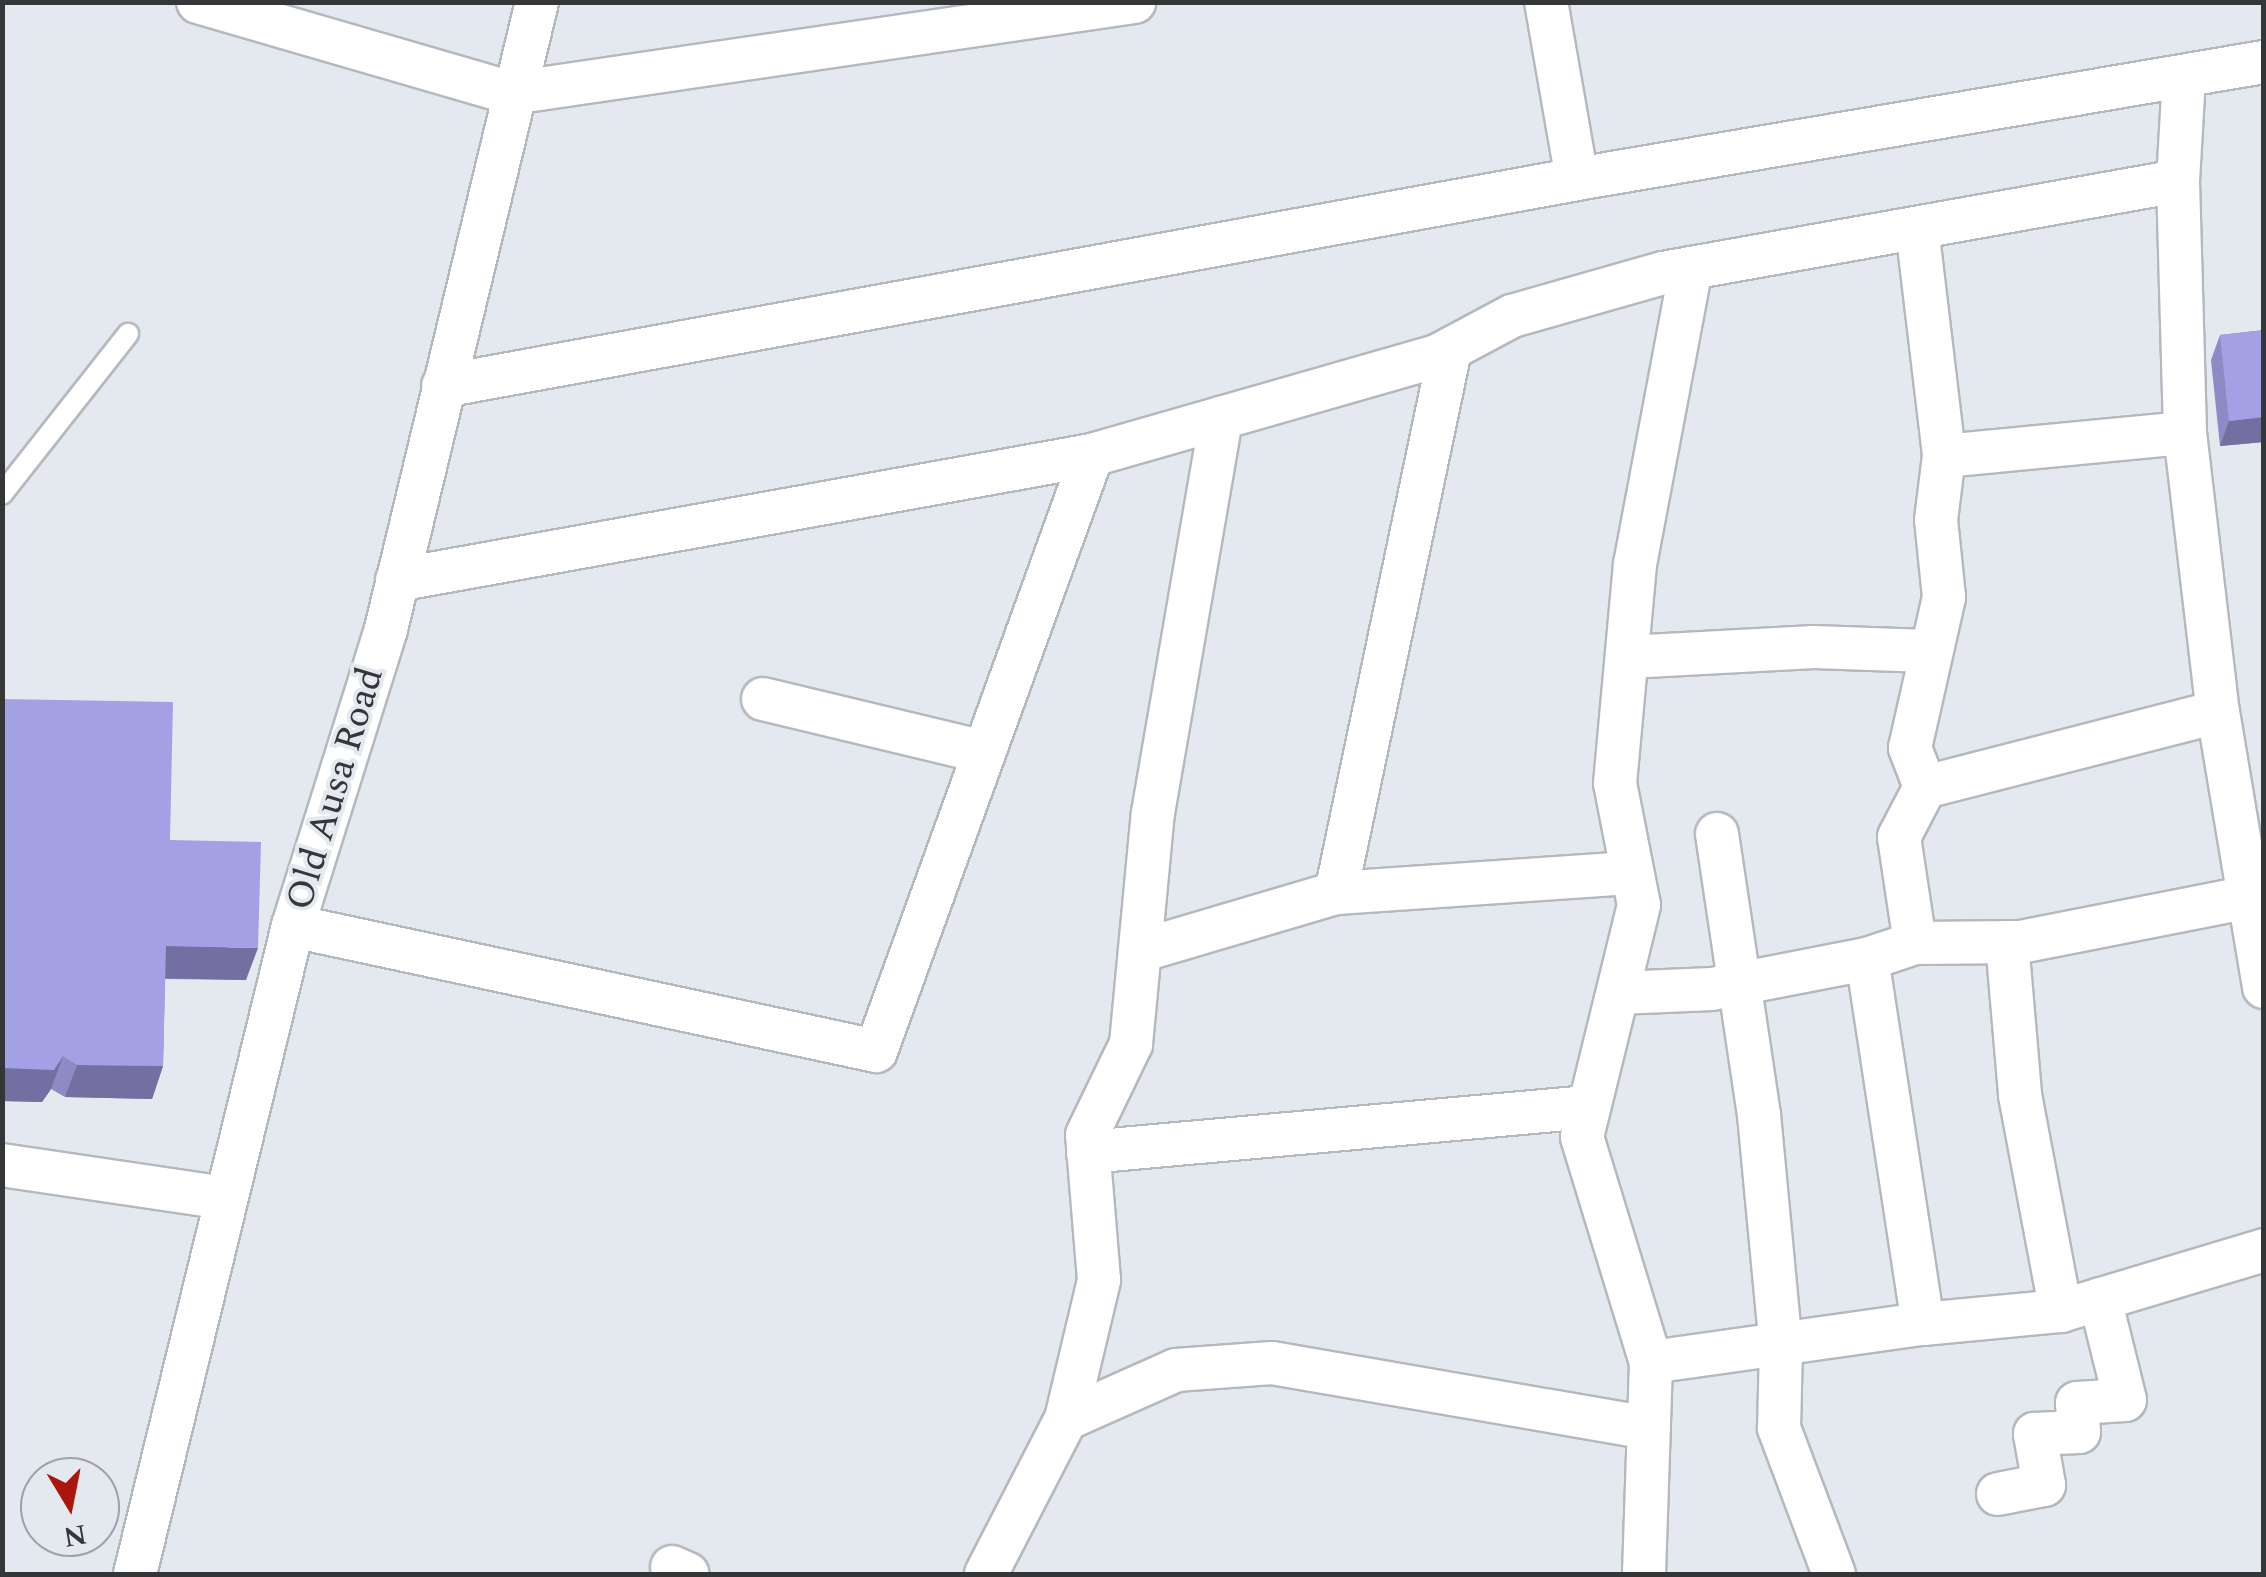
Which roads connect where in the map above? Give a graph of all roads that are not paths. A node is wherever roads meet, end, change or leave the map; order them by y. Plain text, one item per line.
1 (198, 2) edge
2 (537, 2) edge
3 (1134, 2) edge
4 (1546, 2) edge
5 (973, 14) edge
6 (2264, 62) edge
7 (2184, 77) junction
8 (512, 92) junction
9 (1577, 178) junction
10 (2178, 181) junction
11 (1917, 228) junction
12 (1691, 268) junction
13 (128, 334) dead end
14 (1450, 350) junction
15 (443, 386) junction
16 (1221, 418) junction
17 (2185, 433) junction
18 (1092, 455) junction
19 (1944, 456) junction
20 (2, 494) edge
21 (397, 580) junction
22 (1928, 651) junction
23 (1628, 658) junction
24 (763, 699) dead end
25 (2218, 712) junction
26 (984, 752) junction
27 (1925, 787) junction
28 (1716, 834) dead end
29 (1630, 873) junction
30 (1336, 893) junction
31 (2249, 897) junction
32 (293, 926) junction
33 (2007, 942) junction
34 (1915, 943) junction
35 (1140, 950) junction
36 (1867, 959) junction
37 (1738, 984) junction
38 (2264, 987) edge
39 (1618, 993) junction
40 (1588, 1107) junction
41 (1088, 1152) junction
42 (2, 1165) edge
43 (225, 1198) junction
44 (2264, 1250) edge
45 (2080, 1305) junction
46 (1923, 1324) junction
47 (1781, 1346) junction
48 (1651, 1362) junction
49 (1066, 1419) junction
50 (1648, 1428) junction
51 (1998, 1494) dead end
52 (135, 1574) edge
53 (986, 1574) edge
54 (1644, 1574) edge
55 (1834, 1574) edge

1 - 8 street
2 - 8 street, Old Ausa Road
3 - 5 street
4 - 9 street
5 - 8 street
6 - 7 street
7 - 9 street
7 - 10 street
8 - 15 street, Old Ausa Road
9 - 15 street
10 - 11 street
10 - 17 street
11 - 12 street
11 - 19 street
12 - 14 street
12 - 23 street
13 - 20 lane
14 - 16 street
14 - 30 street
15 - 21 street, Old Ausa Road
16 - 18 street
16 - 35 street
17 - 19 street
17 - 25 street
18 - 21 street
18 - 26 street
19 - 22 street
21 - 32 street, Old Ausa Road
22 - 23 street
22 - 27 street
23 - 29 street
24 - 26 street
25 - 27 street
25 - 31 street
26 - 32 street
27 - 34 street
28 - 37 street
29 - 30 street
29 - 39 street
30 - 35 street
31 - 33 street
31 - 38 street
32 - 43 street, Old Ausa Road
33 - 34 street
33 - 45 street
34 - 36 street
35 - 41 street
36 - 37 street
36 - 46 street
37 - 39 street
37 - 47 street
39 - 40 street
40 - 41 street
40 - 48 street
41 - 49 street
42 - 43 street
43 - 52 street, Old Ausa Road
44 - 45 street
45 - 46 street
45 - 51 street
46 - 47 street
47 - 48 street
47 - 55 street
48 - 50 street
49 - 50 street
49 - 53 street
50 - 54 street

